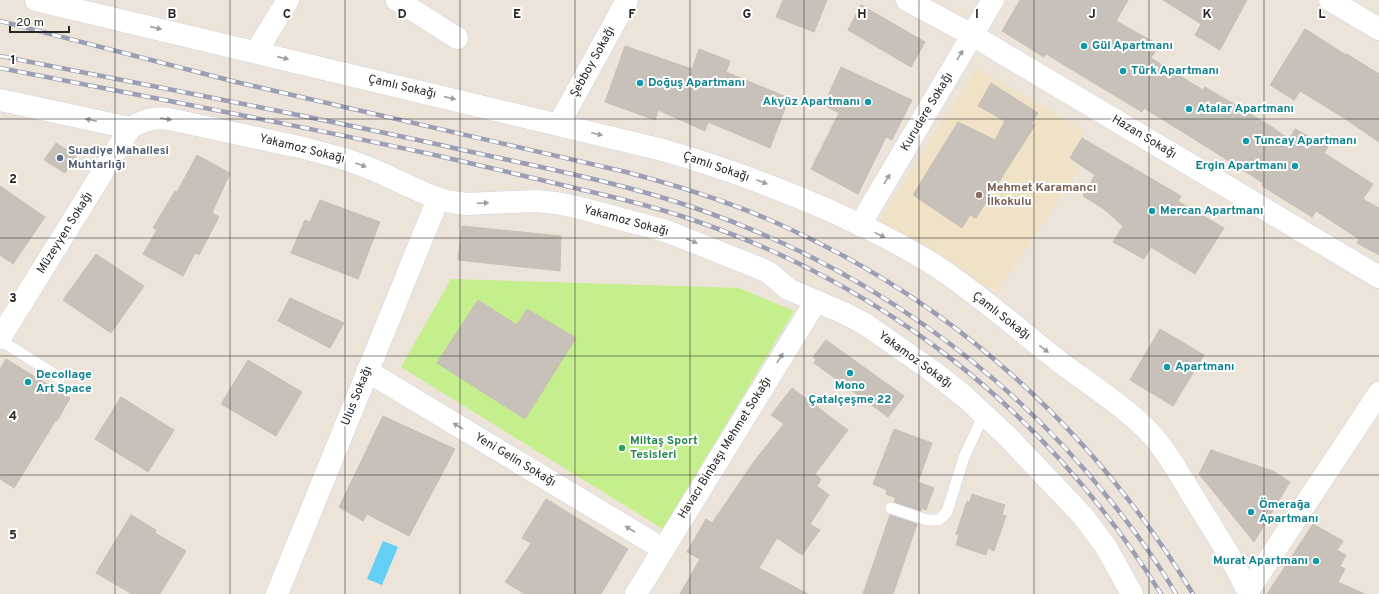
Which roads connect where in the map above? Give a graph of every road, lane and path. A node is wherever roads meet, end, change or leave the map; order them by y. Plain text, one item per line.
1 (36, 0) edge
2 (288, 0) edge
3 (397, 0) edge
4 (627, 0) edge
5 (907, 0) edge
6 (994, 0) edge
7 (1330, 0) edge
8 (1379, 29) edge
9 (972, 35) junction
10 (457, 38) dead end
11 (256, 52) junction
12 (0, 100) edge
13 (559, 124) junction
14 (130, 128) junction
15 (438, 198) junction
16 (860, 225) junction
17 (1379, 277) edge
18 (816, 301) junction
19 (0, 339) edge
20 (367, 371) junction
21 (60, 378) dead end
22 (1379, 393) edge
23 (984, 414) junction
24 (891, 508) dead end
25 (663, 549) junction
26 (1248, 593) edge
27 (277, 594) edge
28 (636, 594) edge
29 (1132, 594) edge

1 -> 11 street, Çamlı Sokağı
2 - 11 street
3 - 10 street
4 - 13 street, Şebboy Sokağı
5 - 9 street, Hazan Sokağı
6 - 9 street, Kurudere Sokağı
7 - 8 street
16 -> 9 street, Kurudere Sokağı
9 - 17 street, Hazan Sokağı
11 -> 13 street, Çamlı Sokağı
14 -> 12 street
13 -> 16 street, Çamlı Sokağı
14 -> 15 street, Yakamoz Sokağı
14 - 19 street, Müzeyyen Sokağı
15 -> 18 street, Yakamoz Sokağı
15 - 20 street, Ulus Sokağı
16 -> 26 street, Çamlı Sokağı
18 - 23 street, Yakamoz Sokağı
25 -> 18 street, Havacı Binbaşı Mehmet Sokağı
19 - 21 lane
25 -> 20 street, Yeni Gelin Sokağı
20 - 27 street, Ulus Sokağı
22 - 26 street
23 - 24 lane
23 - 29 street, Yakamoz Sokağı
25 - 28 street, Havacı Binbaşı Mehmet Sokağı

